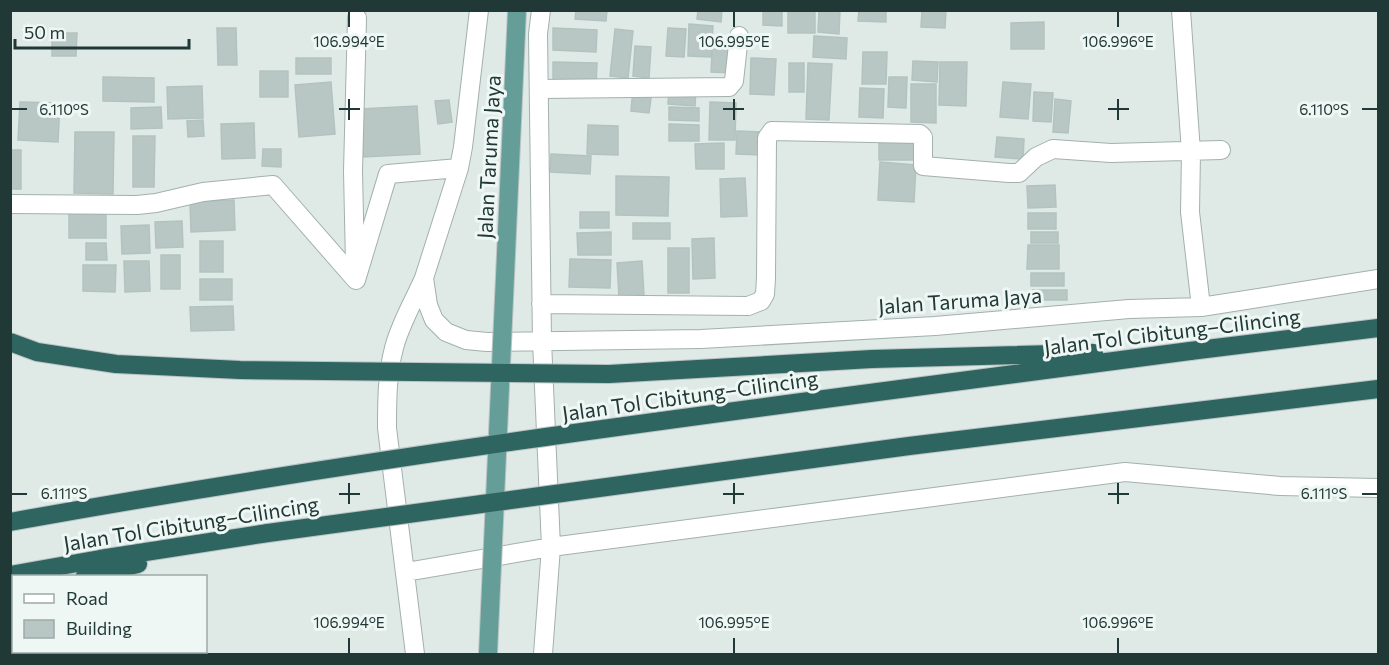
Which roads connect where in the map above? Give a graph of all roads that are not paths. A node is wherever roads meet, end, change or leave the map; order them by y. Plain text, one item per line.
1 (479, 10) edge
2 (517, 10) edge
3 (541, 10) edge
4 (1181, 10) edge
5 (357, 18) dead end
6 (740, 36) dead end
7 (539, 89) junction
8 (1221, 150) dead end
9 (1191, 152) junction
10 (459, 168) junction
11 (10, 204) edge
12 (424, 278) junction
13 (1378, 279) edge
14 (356, 280) junction
15 (542, 304) junction
16 (1201, 307) junction
17 (1378, 328) edge
18 (542, 341) junction
19 (10, 342) edge
20 (1190, 351) junction
21 (1378, 389) edge
22 (1378, 488) edge
23 (10, 522) edge
24 (268, 533) junction
25 (551, 547) junction
26 (406, 572) junction
27 (10, 575) edge
28 (89, 575) edge
29 (415, 654) edge
30 (488, 654) edge
31 (543, 654) edge

1 - 10 street, Jalan Taruma Jaya
2 - 30 main road, Jalan Taruma Jaya, bridge
3 - 7 street
4 - 9 street
5 - 14 street
6 - 7 street
7 - 15 street
8 - 9 street
9 - 15 street
9 - 16 street
10 - 12 street, Jalan Taruma Jaya
10 - 14 street
11 - 14 street
12 - 18 street, Jalan Taruma Jaya
12 - 26 street, Jalan Taruma Jaya
13 - 16 street, Jalan Taruma Jaya
15 - 18 street
16 - 18 street, Jalan Taruma Jaya
17 - 20 highway, Jalan Tol Cibitung–Cilincing
18 - 25 street
19 - 20 highway, bridge
20 - 23 highway, Jalan Tol Cibitung–Cilincing, bridge
21 - 24 highway, Jalan Tol Cibitung–Cilincing, bridge
22 - 25 street
24 - 27 highway, Jalan Tol Cibitung–Cilincing
24 - 28 highway
25 - 26 street
25 - 31 street
26 - 29 street, Jalan Taruma Jaya

